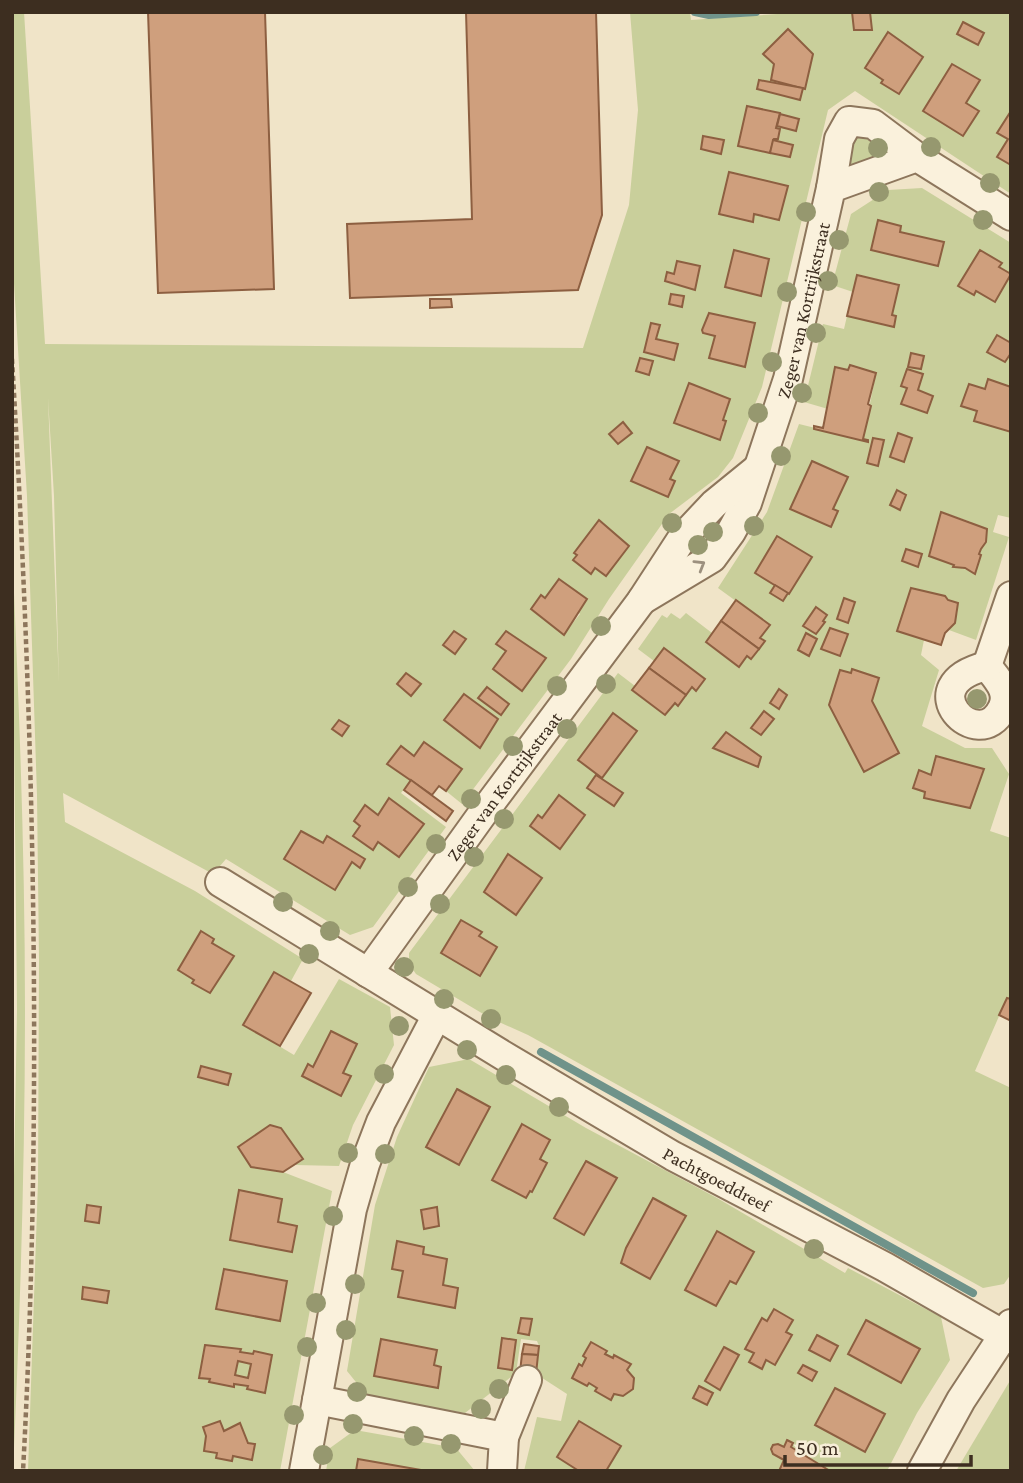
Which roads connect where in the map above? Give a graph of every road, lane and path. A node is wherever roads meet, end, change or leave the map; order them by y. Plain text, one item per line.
1 (917, 157) junction
2 (831, 188) junction
3 (1011, 216) edge
4 (12, 359) edge
5 (1011, 596) edge
6 (987, 666) dead end
7 (220, 882) dead end
8 (368, 973) junction
9 (437, 1015) junction
10 (1008, 1332) edge
11 (527, 1380) dead end
12 (317, 1400) junction
13 (505, 1437) junction
14 (23, 1471) edge
15 (304, 1471) edge
16 (502, 1471) edge
17 (922, 1471) edge

1 - 2 street
1 - 2 street, Zeger van Kortrijkstraat
1 - 3 street, Zeger van Kortrijkstraat
2 - 8 street, Zeger van Kortrijkstraat
4 - 14 path
5 - 6 street
7 - 8 street, Pachtgoeddreef
8 - 9 street, Pachtgoeddreef
9 - 10 street, Pachtgoeddreef
9 - 12 street
10 - 17 street
11 - 13 street
12 - 13 street
12 - 15 street
13 - 16 street

